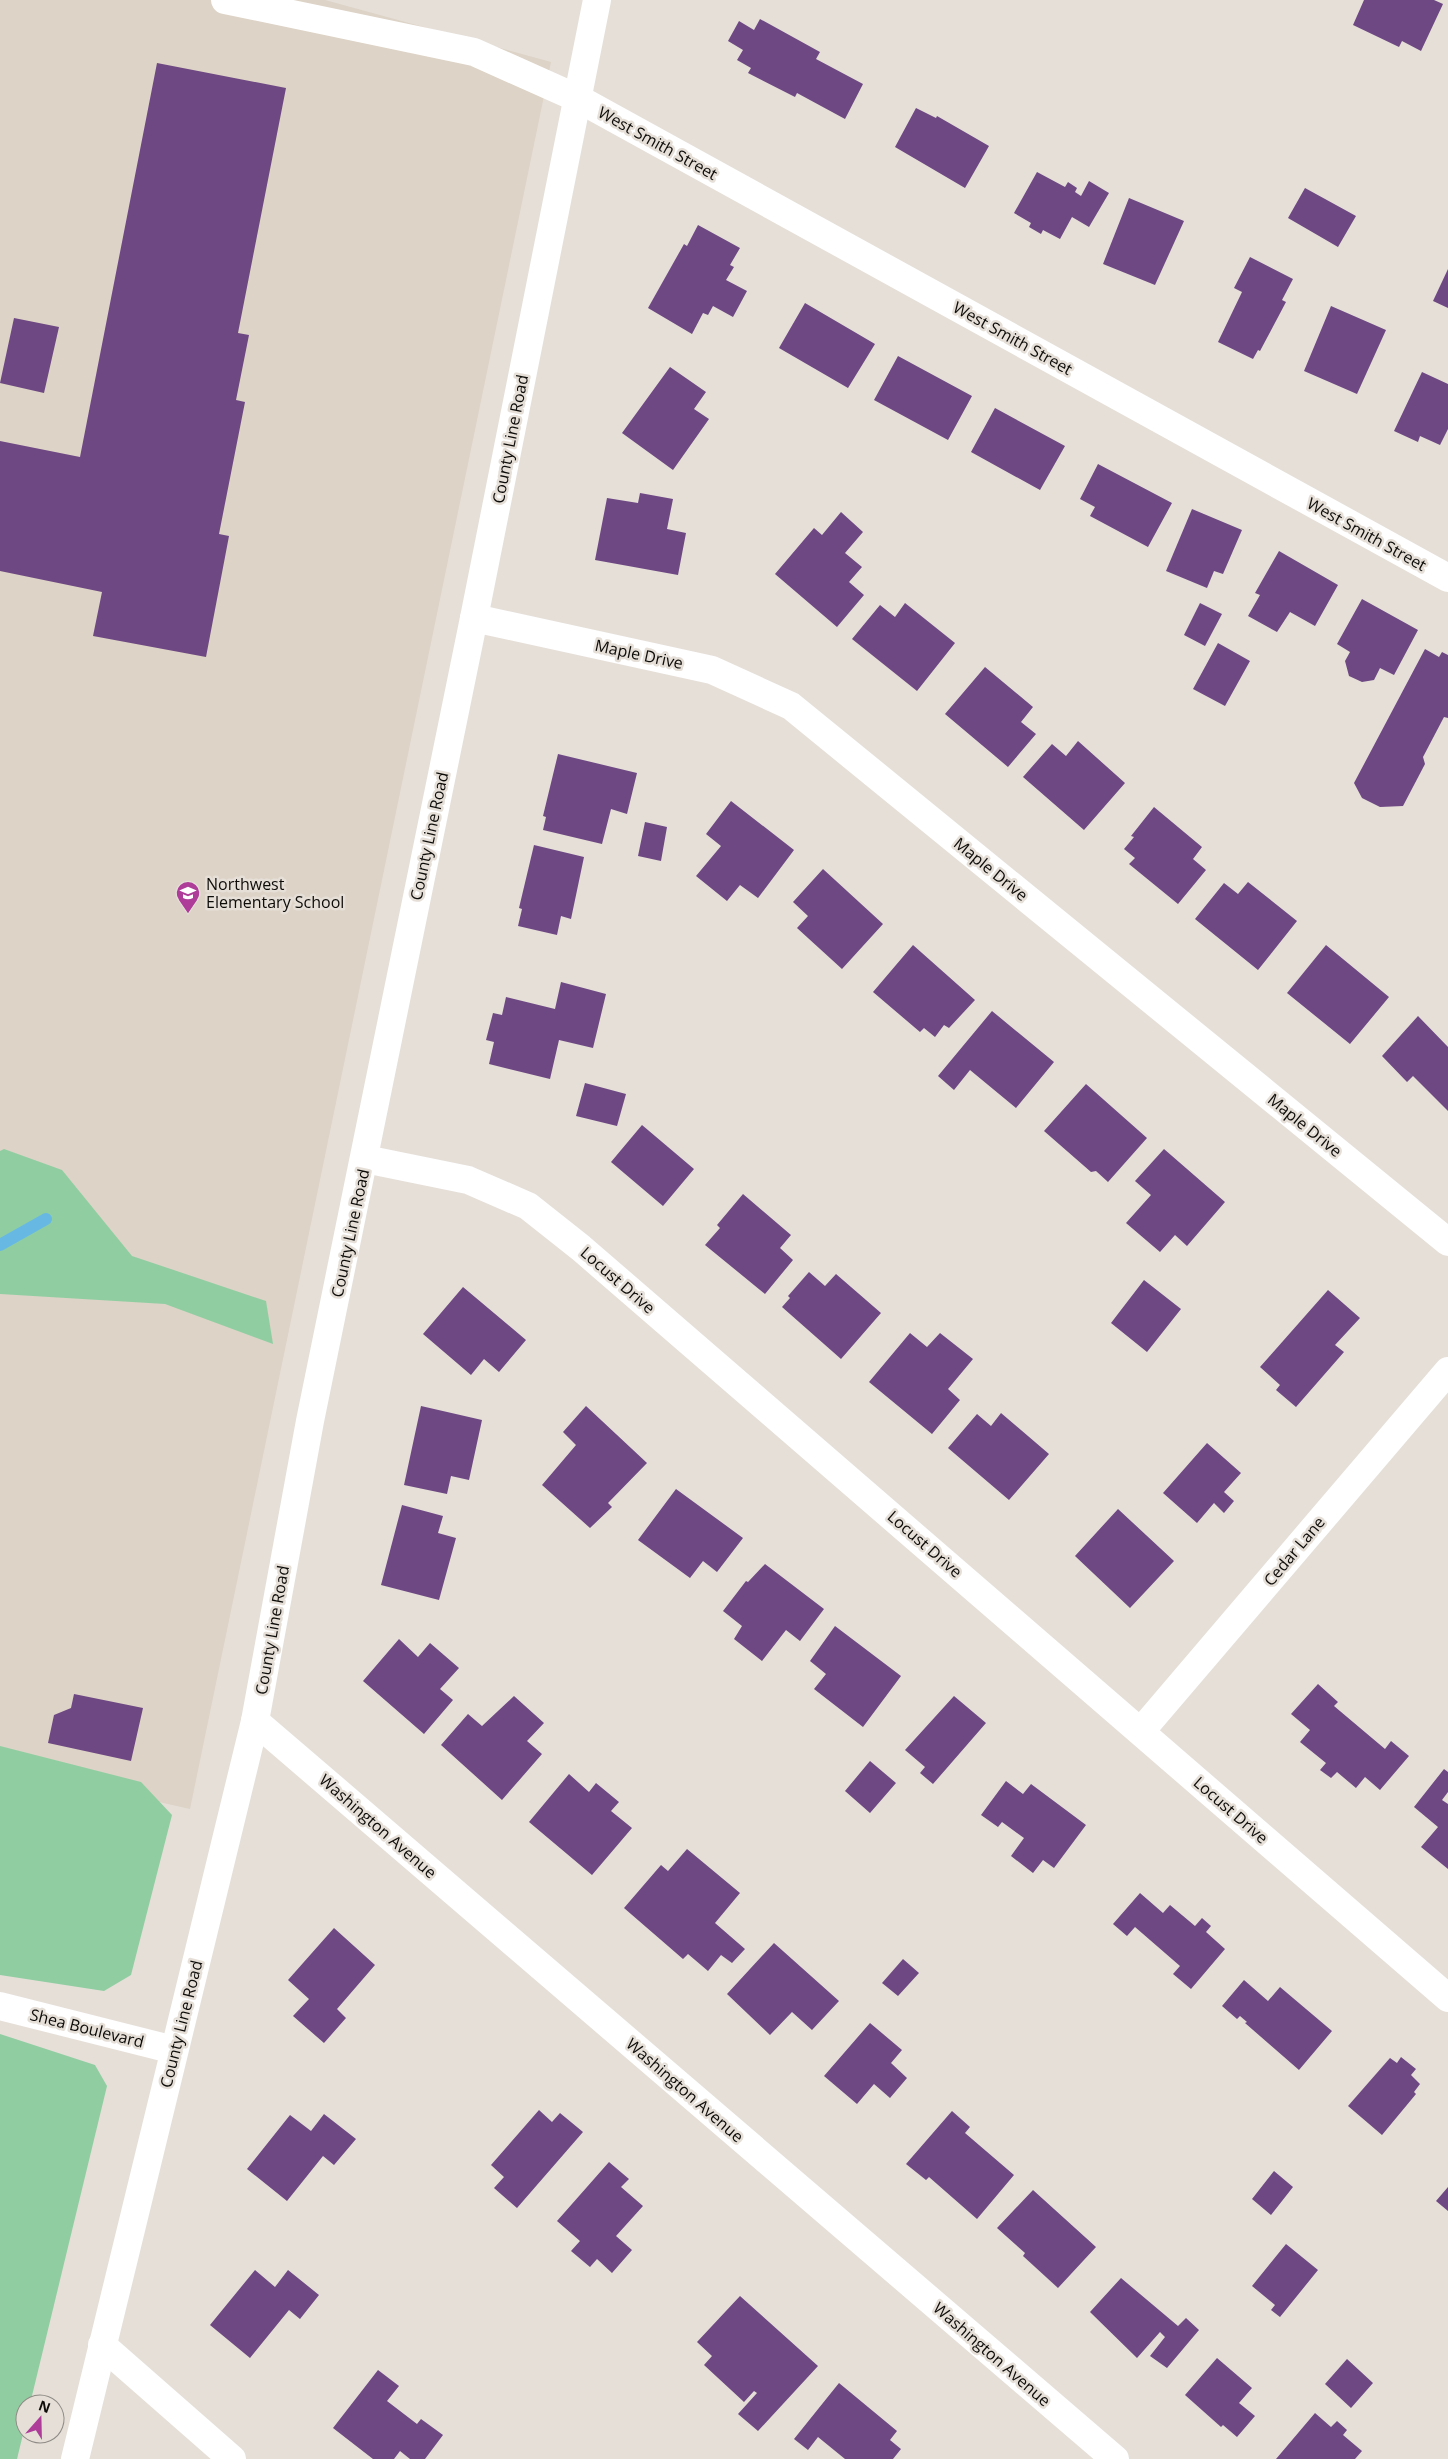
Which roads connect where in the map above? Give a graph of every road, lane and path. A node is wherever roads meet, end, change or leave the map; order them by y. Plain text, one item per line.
1 (225, 0) edge
2 (597, 0) edge
3 (577, 98) junction
4 (1448, 578) edge
5 (474, 618) junction
6 (365, 1159) junction
7 (1448, 1242) edge
8 (1448, 1371) edge
9 (255, 1721) junction
10 (1141, 1731) junction
11 (1448, 1998) edge
12 (0, 2006) edge
13 (174, 2050) junction
14 (102, 2345) junction
15 (75, 2459) edge
16 (232, 2459) edge
17 (1115, 2459) edge

1 - 3 street, West Smith Street
2 - 3 street, County Line Road
3 - 4 street, West Smith Street
3 - 5 street, County Line Road
5 - 6 street, County Line Road
5 - 7 street, Maple Drive
6 - 9 street, County Line Road
6 - 10 street, Locust Drive
8 - 10 street, Cedar Lane
9 - 13 street, County Line Road
9 - 17 street, Washington Avenue
10 - 11 street, Locust Drive
12 - 13 street, Shea Boulevard
13 - 14 street, County Line Road
14 - 15 street, County Line Road
14 - 16 street

